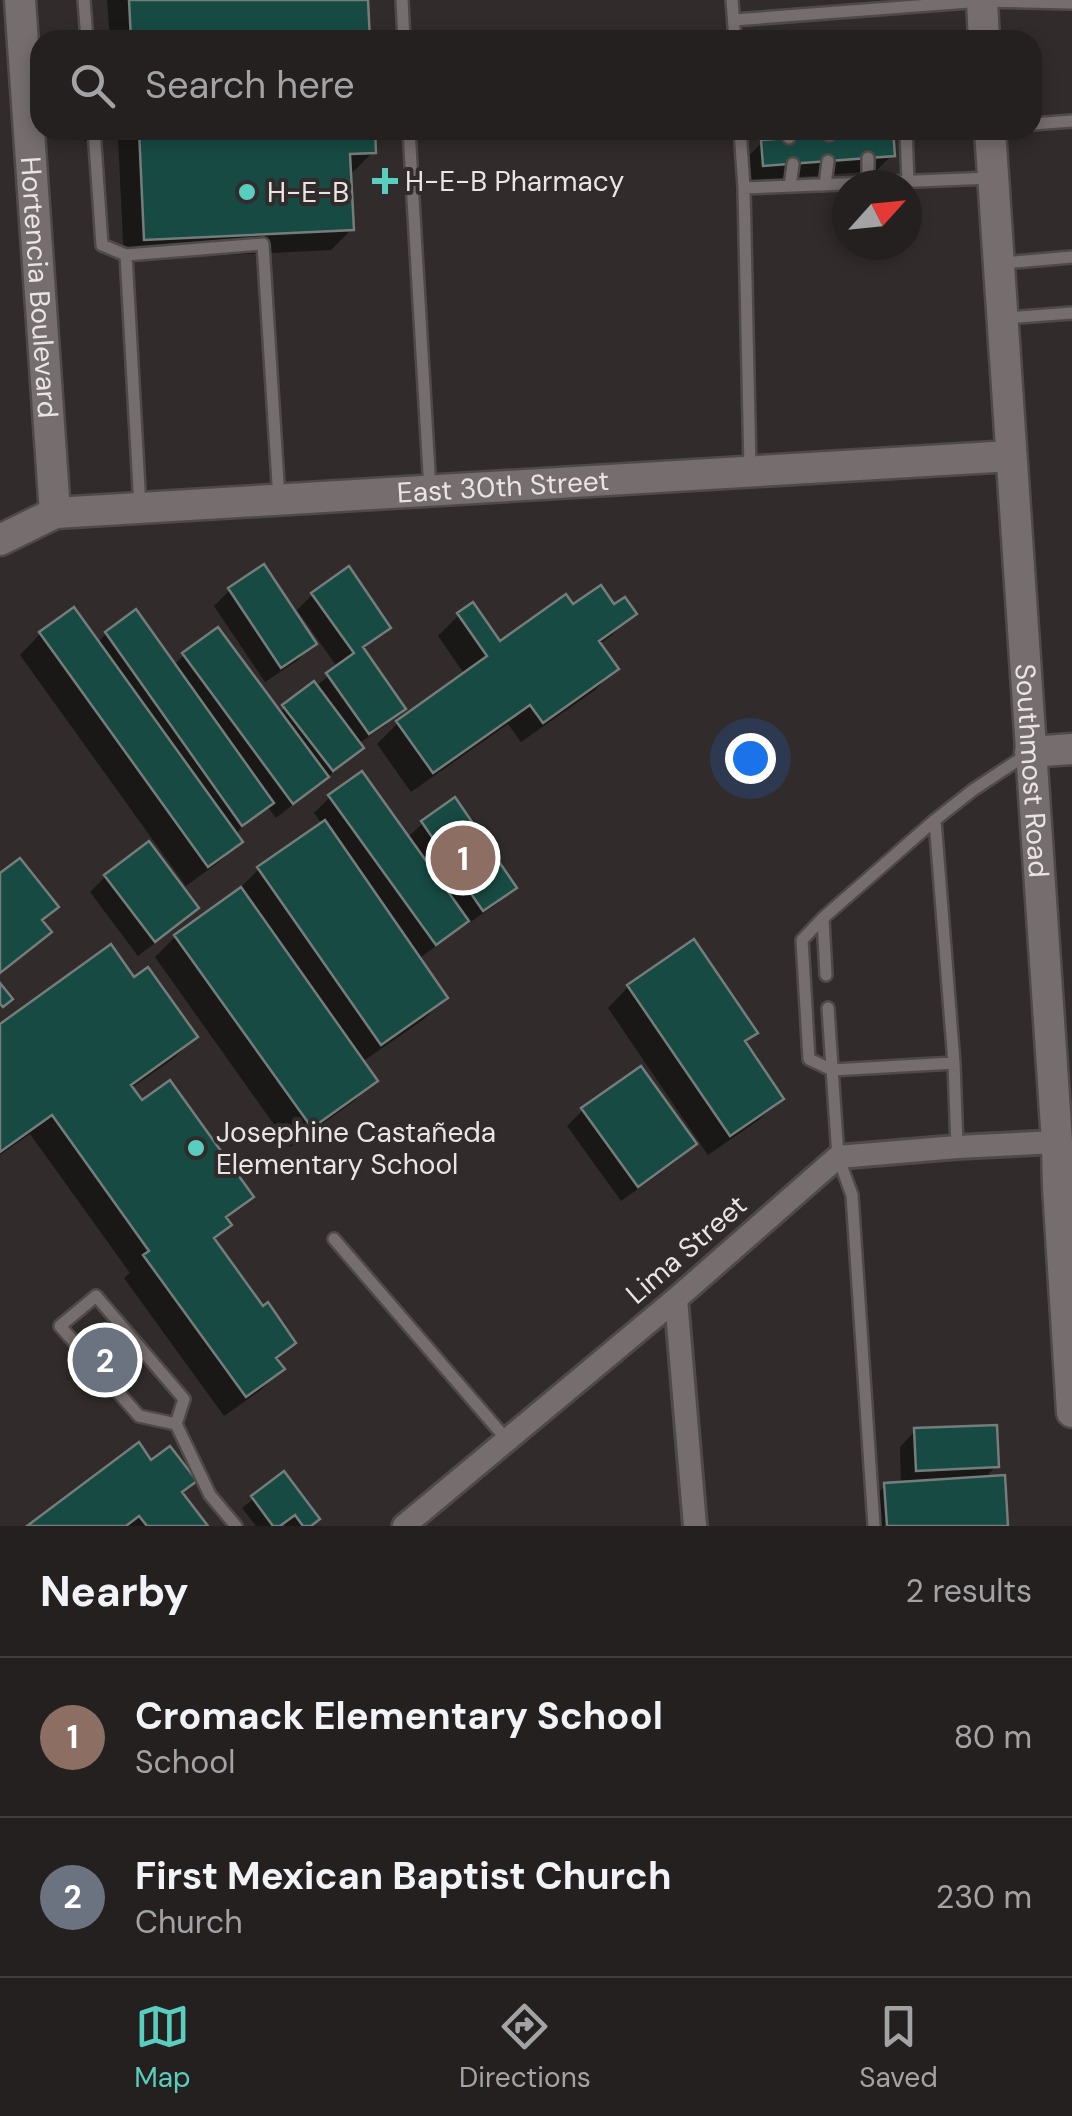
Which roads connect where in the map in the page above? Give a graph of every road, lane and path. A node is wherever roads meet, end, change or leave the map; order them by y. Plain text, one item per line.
1 (20, 0) edge
2 (84, 0) edge
3 (402, 0) edge
4 (732, 0) edge
5 (982, 0) edge
6 (1072, 2) edge
7 (734, 20) junction
8 (86, 30) edge
9 (404, 30) edge
10 (734, 30) edge
11 (984, 30) edge
12 (1072, 121) edge
13 (1042, 123) edge
14 (95, 140) edge
15 (411, 140) edge
16 (741, 140) edge
17 (906, 140) edge
18 (991, 140) edge
19 (868, 158) dead end
20 (828, 161) dead end
21 (792, 164) dead end
22 (868, 170) edge
23 (908, 170) edge
24 (993, 178) junction
25 (922, 181) edge
26 (825, 185) junction
27 (832, 185) edge
28 (790, 186) junction
29 (744, 188) junction
30 (126, 255) junction
31 (1072, 258) edge
32 (999, 263) junction
33 (1072, 313) edge
34 (1002, 318) junction
35 (1011, 456) junction
36 (750, 471) junction
37 (430, 490) junction
38 (279, 500) junction
39 (140, 508) junction
40 (55, 512) junction
41 (0, 540) edge
42 (1072, 749) edge
43 (1030, 752) junction
44 (935, 820) junction
45 (823, 918) junction
46 (826, 975) dead end
47 (828, 1008) dead end
48 (954, 1062) junction
49 (832, 1070) junction
50 (1057, 1142) junction
51 (957, 1147) junction
52 (838, 1157) junction
53 (334, 1239) dead end
54 (676, 1298) junction
55 (1072, 1412) edge
56 (176, 1424) junction
57 (507, 1440) junction
58 (236, 1526) edge
59 (404, 1526) edge
60 (694, 1526) edge
61 (874, 1526) edge

1 - 40 street, Hortencia Boulevard
2 - 8 lane
3 - 9 lane
4 - 7 lane
5 - 6 lane
5 - 7 lane
5 - 11 street
7 - 10 lane
12 - 13 lane
14 - 30 lane
15 - 37 lane
16 - 29 lane
17 - 23 lane
18 - 24 street, Southmost Road
19 - 22 lane
20 - 26 lane
21 - 28 lane
24 - 25 lane
24 - 32 street, Southmost Road
26 - 27 lane
26 - 28 lane
28 - 29 lane
29 - 36 lane
30 - 38 lane
30 - 39 lane
31 - 32 lane
32 - 34 street, Southmost Road
33 - 34 lane
34 - 35 street, Southmost Road
35 - 36 street, East 30th Street
35 - 43 street, Southmost Road
36 - 37 street, East 30th Street
37 - 38 street, East 30th Street
38 - 39 street, East 30th Street
39 - 40 street, East 30th Street
40 - 41 street, East 30th Street
42 - 43 street
43 - 44 lane
43 - 50 street, Southmost Road
44 - 45 lane
44 - 48 lane
45 - 46 lane
45 - 49 lane
47 - 49 lane
48 - 49 lane
48 - 51 lane
49 - 52 lane
50 - 51 street
50 - 55 street, Southmost Road
51 - 52 street
52 - 54 street, Lima Street
52 - 61 lane
53 - 57 lane
54 - 57 street, Lima Street
54 - 60 street
56 - 56 lane
56 - 58 lane
57 - 59 street, Lima Street

